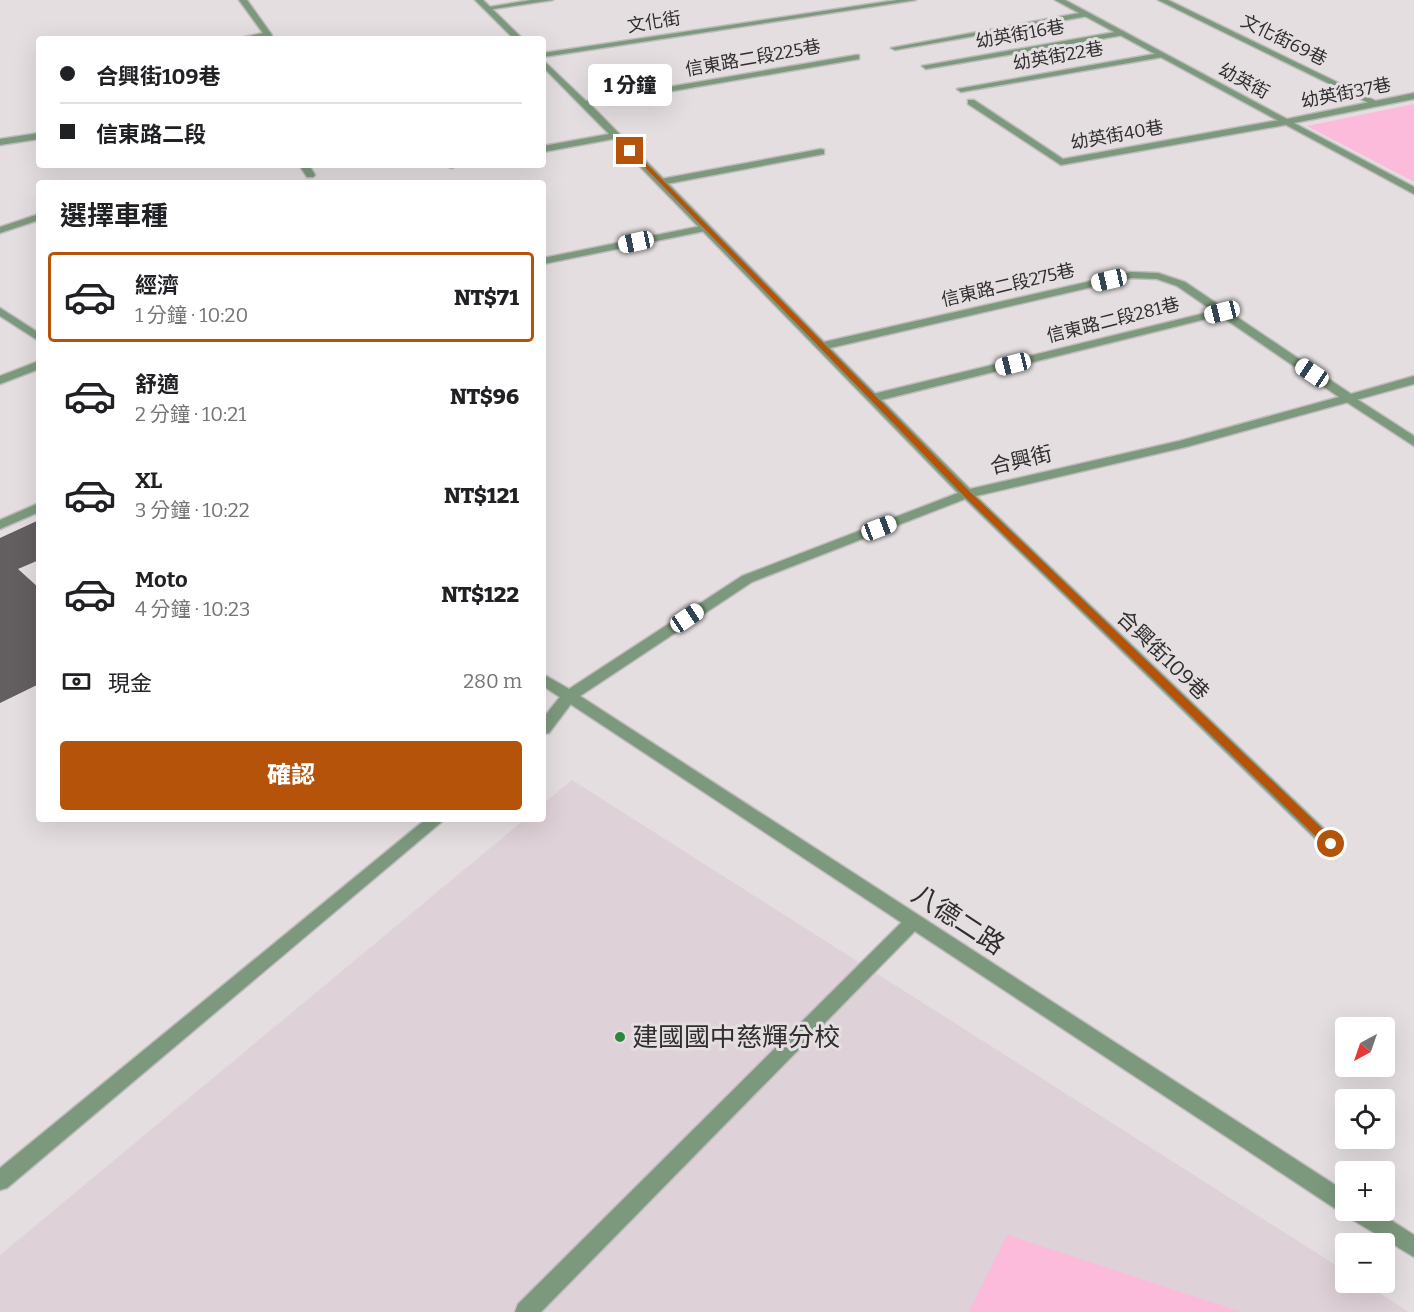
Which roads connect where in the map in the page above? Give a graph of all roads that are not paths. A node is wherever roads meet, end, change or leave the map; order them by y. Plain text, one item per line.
1 (243, 0) edge
2 (479, 0) edge
3 (549, 0) edge
4 (912, 0) edge
5 (1059, 0) edge
6 (1163, 0) edge
7 (487, 8) junction
8 (1085, 14) junction
9 (1120, 33) junction
10 (261, 36) edge
11 (516, 36) edge
12 (895, 48) dead end
13 (1160, 55) junction
14 (546, 56) edge
15 (856, 57) dead end
16 (546, 65) edge
17 (926, 66) dead end
18 (961, 89) dead end
19 (1414, 96) edge
20 (971, 102) dead end
21 (584, 104) junction
22 (1378, 104) junction
23 (1285, 122) junction
24 (36, 136) edge
25 (615, 136) junction
26 (0, 142) edge
27 (546, 148) edge
28 (821, 152) dead end
29 (306, 168) edge
30 (310, 175) dead end
31 (661, 182) junction
32 (1414, 191) edge
33 (36, 218) edge
34 (706, 228) junction
35 (0, 230) edge
36 (546, 260) edge
37 (0, 311) edge
38 (1222, 312) junction
39 (36, 336) edge
40 (822, 346) junction
41 (36, 366) edge
42 (0, 380) edge
43 (1414, 380) edge
44 (873, 398) junction
45 (1349, 398) junction
46 (1414, 442) edge
47 (967, 494) junction
48 (36, 508) edge
49 (0, 525) edge
50 (546, 681) edge
51 (569, 696) junction
52 (546, 725) edge
53 (432, 822) edge
54 (1331, 844) dead end
55 (913, 922) junction
56 (0, 1181) edge
57 (1335, 1197) edge
58 (1373, 1221) edge
59 (1414, 1247) edge
60 (526, 1312) edge

1 - 10 street
2 - 7 street
3 - 7 street
4 - 14 street, 文化街
5 - 8 street, 幼英街
6 - 22 street, 文化街69巷
7 - 11 street
8 - 9 street, 幼英街
8 - 12 street
9 - 13 street, 幼英街
9 - 17 street, 幼英街16巷
13 - 18 street, 幼英街22巷
13 - 23 street, 幼英街
15 - 21 street, 信東路二段225巷
16 - 21 street, 合興街109巷
19 - 22 street, 幼英街37巷
20 - 23 street, 幼英街40巷
21 - 25 street, 合興街109巷
22 - 23 street, 幼英街37巷
23 - 32 street, 幼英街
24 - 26 street
25 - 27 street
25 - 31 street, 合興街109巷
28 - 31 street
29 - 30 street
31 - 34 street, 合興街109巷
33 - 35 street
34 - 36 street
34 - 40 street, 合興街109巷
37 - 39 street
38 - 40 street, 信東路二段275巷
38 - 44 street, 信東路二段281巷
38 - 45 street, 信東路二段275巷
40 - 44 street, 合興街109巷
41 - 42 street
43 - 45 street, 合興街
44 - 47 street, 合興街109巷
45 - 46 street, 信東路二段275巷
45 - 47 street, 合興街
47 - 51 street, 合興街
47 - 54 street, 合興街109巷
48 - 49 street
50 - 51 street, 八德二路
51 - 52 street, 合興街
51 - 55 street, 八德二路
53 - 56 street
55 - 57 street, 八德二路
55 - 60 street
58 - 59 street

